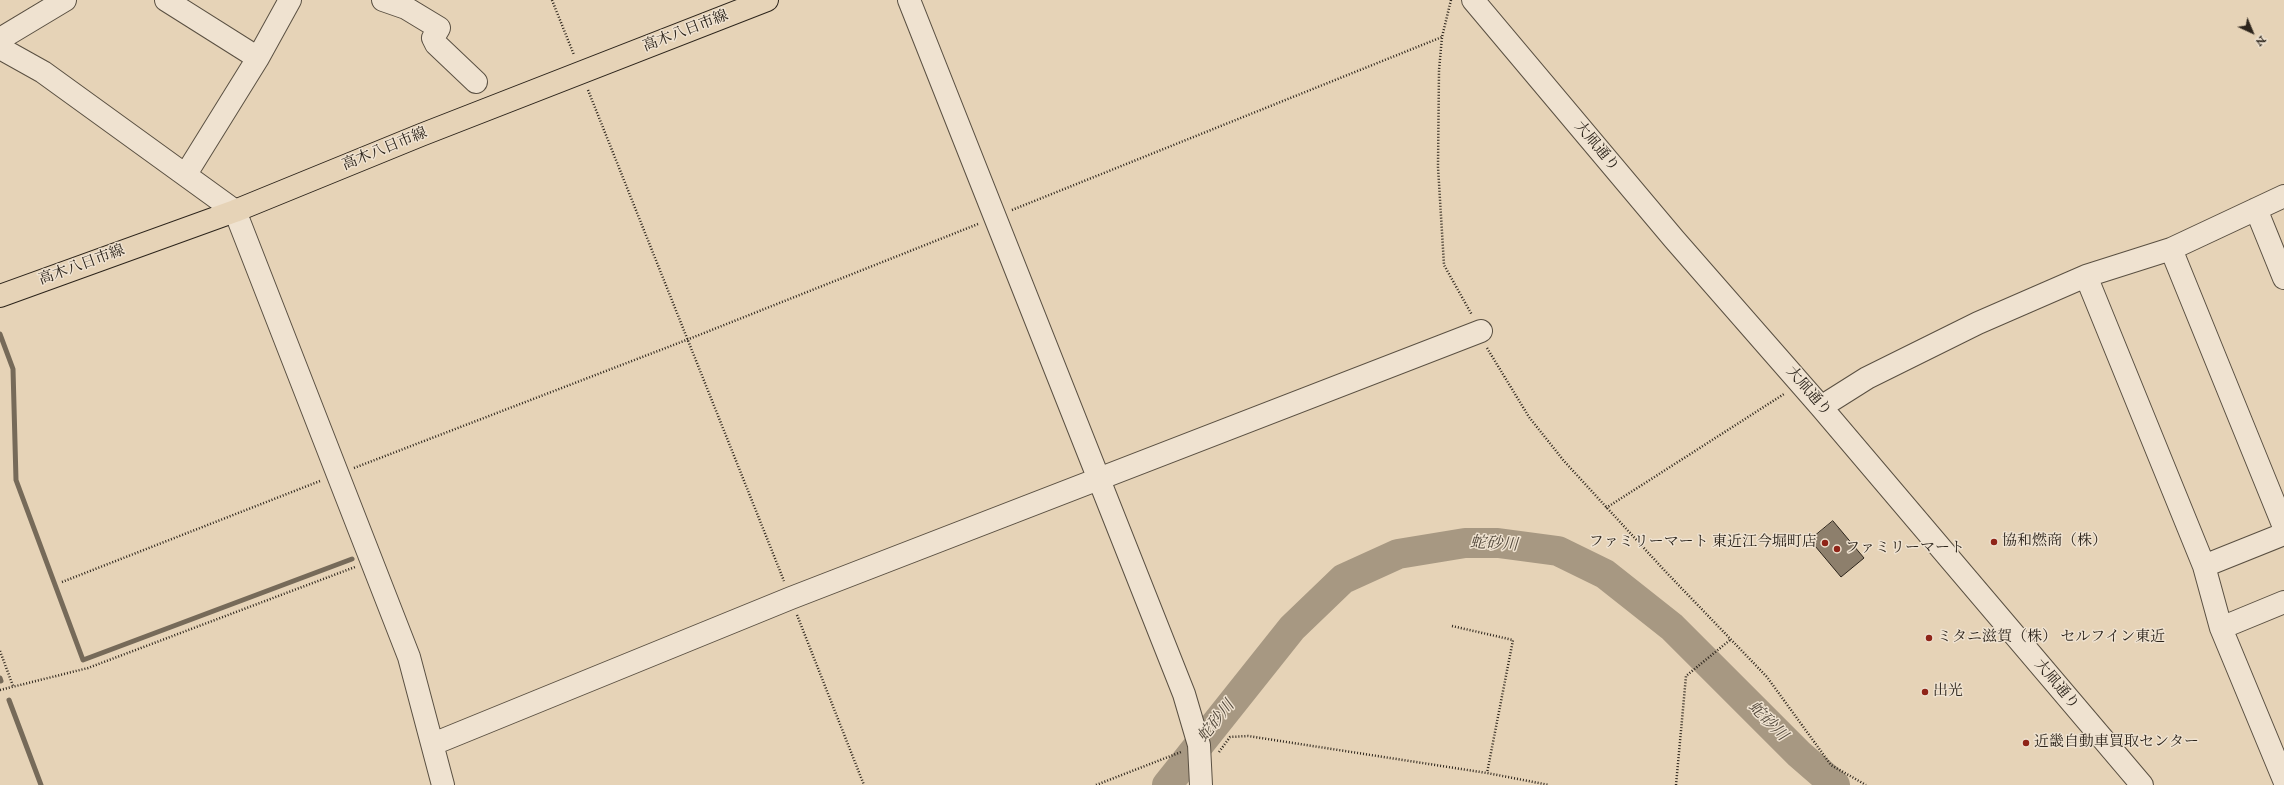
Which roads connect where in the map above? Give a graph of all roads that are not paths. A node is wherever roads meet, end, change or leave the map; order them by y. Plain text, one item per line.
1 (65, 0) edge
2 (166, 0) edge
3 (290, 0) edge
4 (383, 0) edge
5 (767, 0) edge
6 (909, 0) edge
7 (1473, 0) edge
8 (0, 39) edge
9 (0, 48) edge
10 (258, 58) junction
11 (476, 82) dead end
12 (186, 174) junction
13 (2284, 196) edge
14 (2256, 210) junction
15 (234, 211) junction
16 (2171, 249) junction
17 (2086, 276) junction
18 (2284, 278) edge
19 (0, 296) edge
20 (1481, 331) road end
21 (1821, 407) junction
22 (1098, 478) junction
23 (2284, 527) edge
24 (2284, 534) edge
25 (2204, 566) junction
26 (2284, 602) edge
27 (2221, 628) junction
28 (433, 744) junction
29 (2284, 780) edge
30 (1201, 781) edge
31 (443, 785) edge
32 (2142, 785) edge

1 - 8 street
2 - 10 street
3 - 10 street
4 - 11 street
5 - 15 main road, 高木八日市線
6 - 22 street
7 - 21 street, 大凧通り
9 - 12 street
10 - 12 street
12 - 15 street
13 - 14 street
14 - 16 street
14 - 18 street
15 - 19 main road, 高木八日市線
15 - 28 street
16 - 17 street
16 - 23 street
17 - 21 street
17 - 25 street
20 - 22 street
21 - 32 street, 大凧通り
22 - 28 street
22 - 30 street
24 - 25 street
25 - 27 street
26 - 27 street
27 - 29 street
28 - 31 street

